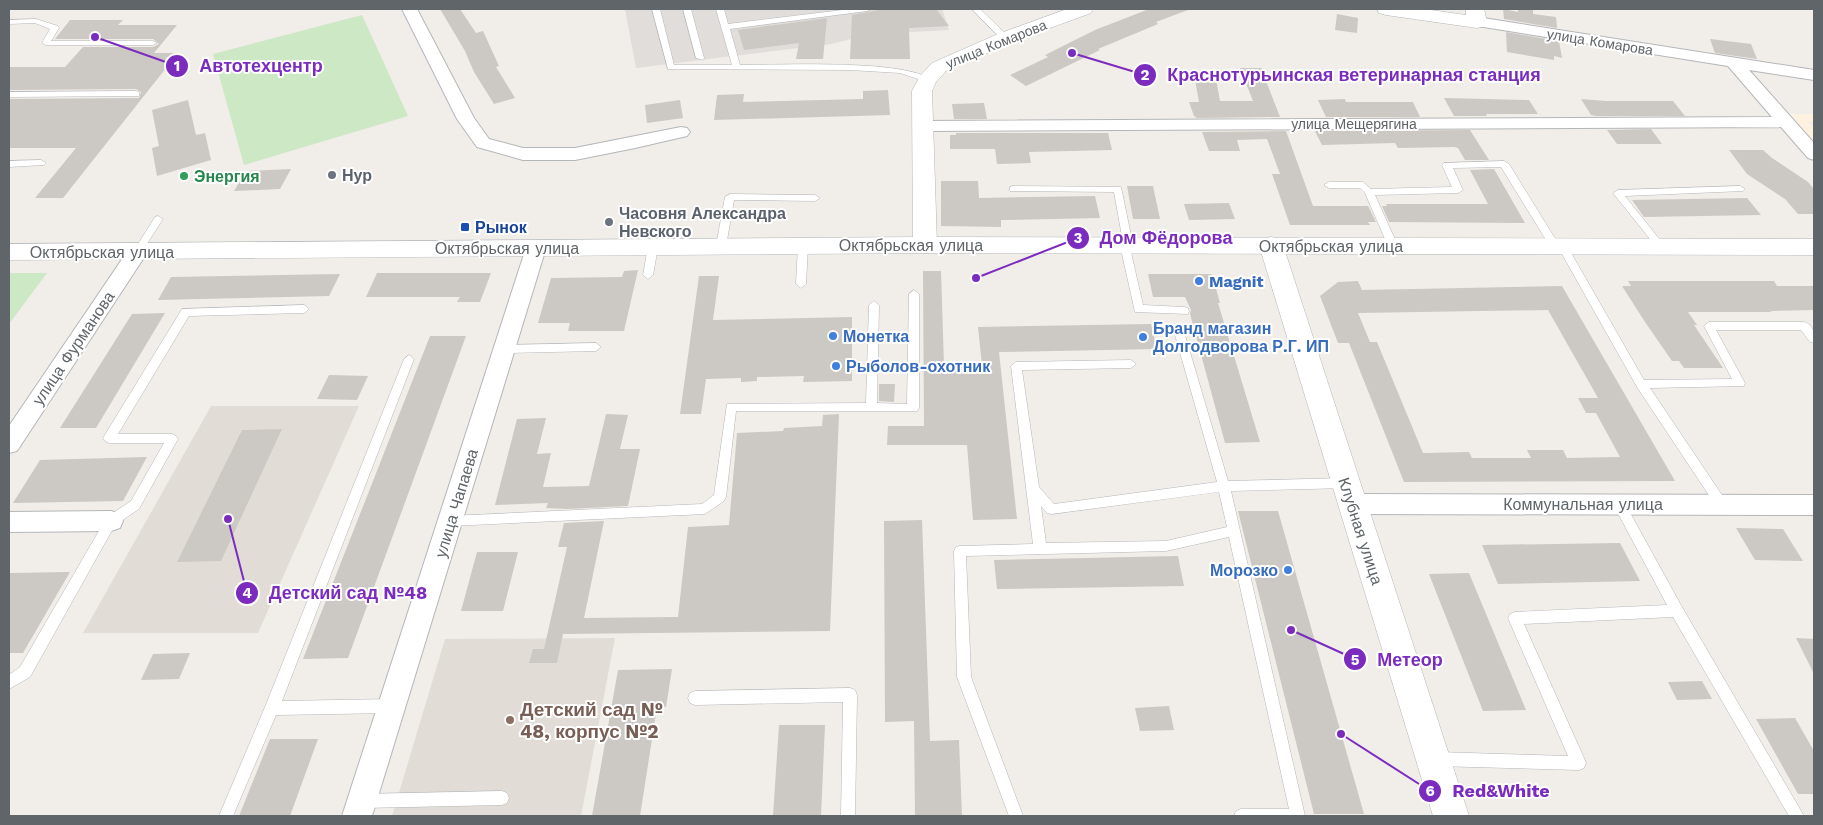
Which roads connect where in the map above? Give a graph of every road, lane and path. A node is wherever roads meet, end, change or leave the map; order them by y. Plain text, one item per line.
1 (410, 9) edge
2 (656, 9) edge
3 (687, 9) edge
4 (720, 9) edge
5 (867, 9) edge
6 (976, 9) edge
7 (1082, 9) edge
8 (1386, 9) edge
9 (1476, 16) edge
10 (9, 22) edge
11 (725, 27) junction
12 (1005, 38) junction
13 (153, 44) dead end
14 (700, 58) dead end
15 (1734, 63) junction
16 (737, 68) junction
17 (1814, 75) edge
18 (927, 80) junction
19 (136, 94) dead end
20 (9, 95) edge
21 (1786, 122) junction
22 (923, 126) junction
23 (681, 132) dead end
24 (1814, 154) edge
25 (41, 163) dead end
26 (9, 164) edge
27 (1329, 185) dead end
28 (1740, 188) dead end
29 (1013, 189) dead end
30 (1369, 192) junction
31 (815, 198) dead end
32 (158, 219) dead end
33 (925, 245) junction
34 (1126, 245) junction
35 (721, 246) junction
36 (803, 246) junction
37 (1271, 246) junction
38 (1393, 246) junction
39 (1559, 246) junction
40 (1661, 246) junction
41 (653, 247) junction
42 (536, 248) junction
43 (1812, 249) edge
44 (138, 251) junction
45 (9, 252) edge
46 (648, 275) dead end
47 (801, 284) dead end
48 (914, 294) dead end
49 (874, 305) dead end
50 (304, 310) dead end
51 (1184, 310) dead end
52 (1180, 335) dead end
53 (1814, 339) edge
54 (596, 347) dead end
55 (505, 349) junction
56 (410, 359) dead end
57 (1131, 364) dead end
58 (1641, 384) junction
59 (871, 407) junction
60 (9, 444) edge
61 (1224, 486) junction
62 (1033, 489) junction
63 (1349, 493) junction
64 (1619, 504) junction
65 (1722, 505) junction
66 (1814, 505) edge
67 (450, 520) junction
68 (111, 521) junction
69 (9, 522) edge
70 (1234, 531) junction
71 (1040, 549) junction
72 (1677, 610) junction
73 (9, 683) edge
74 (695, 698) dead end
75 (392, 706) junction
76 (272, 708) junction
77 (1433, 759) junction
78 (502, 798) dead end
79 (360, 808) edge
80 (226, 816) edge
81 (848, 816) edge
82 (1016, 816) edge
83 (1241, 816) edge
84 (1451, 816) edge
85 (1797, 816) edge

1 - 23 street
2 - 16 lane
3 - 14 lane
4 - 11 lane
5 - 11 lane
6 - 12 lane
7 - 12 main road, улица Комарова
8 - 9 main road, улица Комарова
9 - 15 street, улица Комарова
10 - 13 lane
11 - 16 lane
12 - 18 main road, улица Комарова
15 - 17 street, улица Комарова
15 - 21 street
16 - 18 lane
18 - 22 main road, улица Комарова
19 - 20 lane
21 - 22 street, улица Мещерягина
21 - 24 street
22 - 33 main road, улица Комарова
25 - 26 lane
27 - 30 lane
28 - 40 lane
29 - 34 lane
30 - 38 lane
30 - 39 lane
31 - 35 lane
32 - 44 lane
33 - 34 main road, Октябрьская улица
33 - 36 main road, Октябрьская улица
34 - 37 main road, Октябрьская улица
34 - 51 lane
35 - 36 main road, Октябрьская улица
35 - 41 main road, Октябрьская улица
36 - 47 lane
37 - 38 main road, Октябрьская улица
37 - 63 main road, Клубная улица
38 - 39 main road, Октябрьская улица
39 - 40 main road, Октябрьская улица
39 - 58 lane
40 - 43 main road, Октябрьская улица
41 - 42 main road, Октябрьская улица
41 - 46 lane
42 - 44 main road, Октябрьская улица
42 - 55 street, улица Чапаева
44 - 45 main road, Октябрьская улица
44 - 60 street, улица Фурманова
48 - 59 lane
49 - 59 lane
50 - 68 lane
52 - 61 lane
53 - 58 lane
54 - 55 lane
55 - 67 street, улица Чапаева
56 - 76 lane
57 - 62 lane
58 - 65 lane
59 - 67 lane
61 - 62 lane
61 - 63 lane
61 - 70 lane
62 - 71 lane
63 - 64 street, Коммунальная улица
63 - 77 main road, Клубная улица
64 - 65 street, Коммунальная улица
64 - 72 lane
65 - 66 street, Коммунальная улица
67 - 75 street, улица Чапаева
68 - 69 street
68 - 73 lane
70 - 71 lane
70 - 83 lane
71 - 82 lane
72 - 77 lane
72 - 85 lane
74 - 81 lane
75 - 76 lane
75 - 79 street, улица Чапаева
76 - 80 lane
77 - 84 main road, Клубная улица
78 - 79 lane

